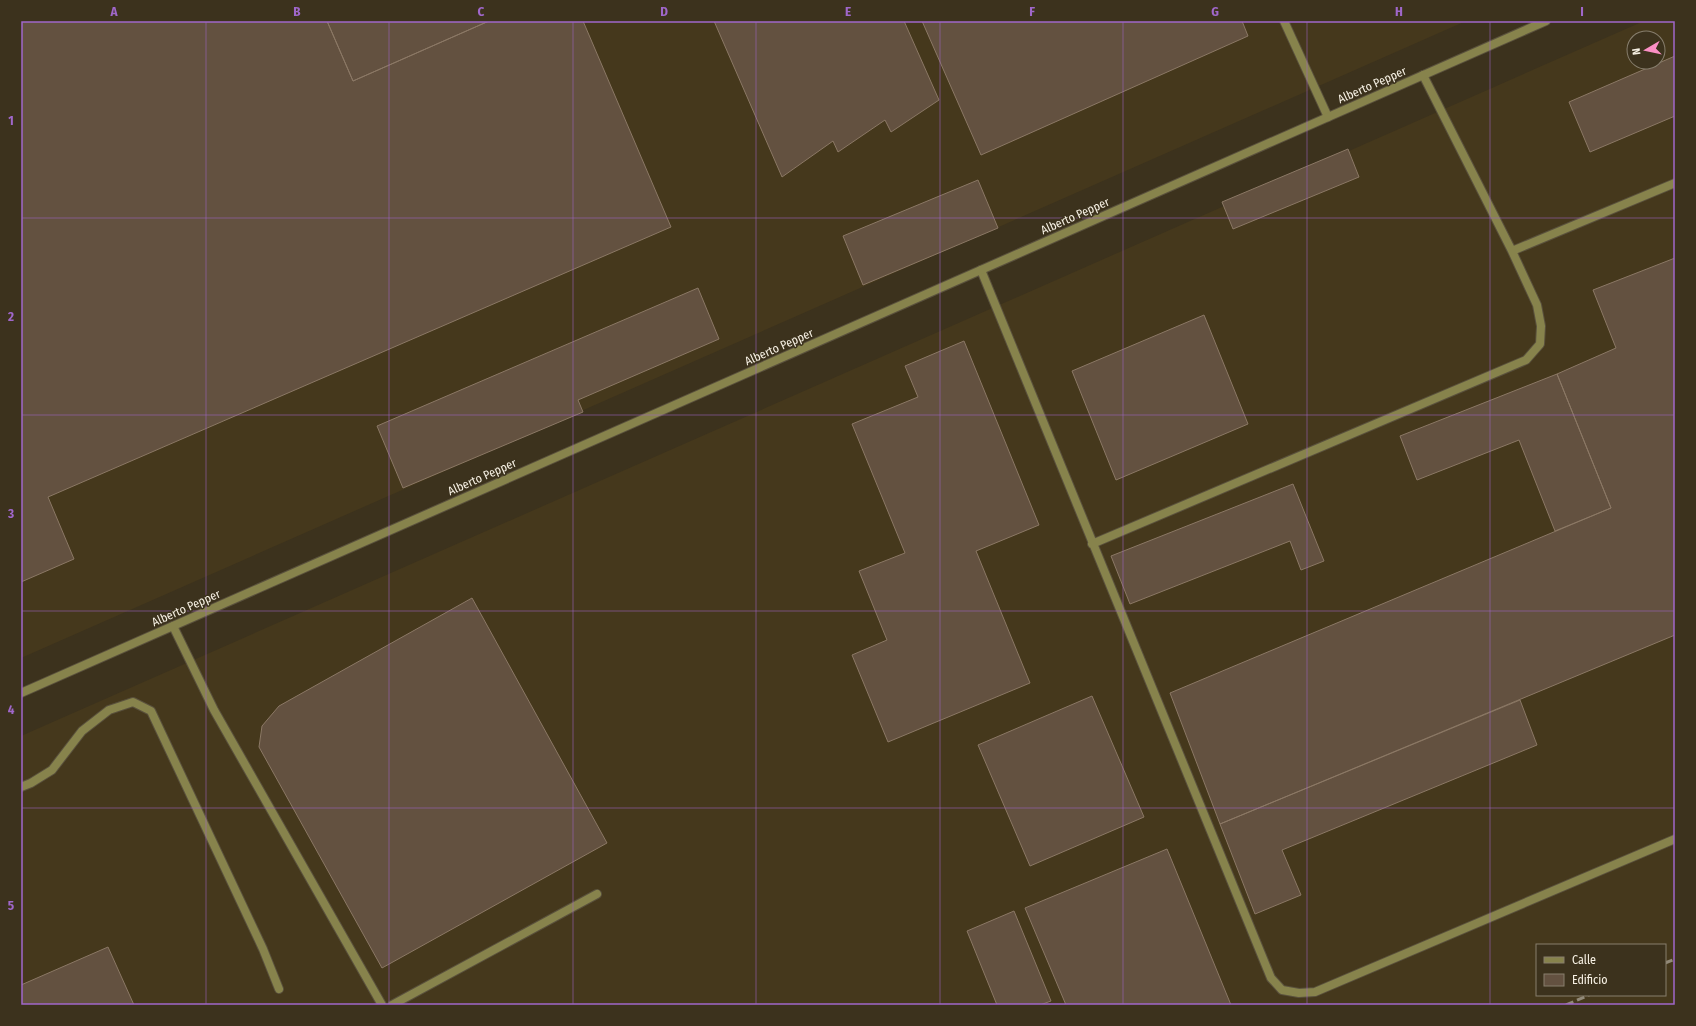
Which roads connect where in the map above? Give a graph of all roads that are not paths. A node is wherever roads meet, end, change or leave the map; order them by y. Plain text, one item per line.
1 (1284, 21) edge
2 (1546, 21) edge
3 (1423, 75) junction
4 (1328, 117) junction
5 (1675, 183) edge
6 (1512, 251) junction
7 (981, 270) junction
8 (1092, 544) junction
9 (173, 626) junction
10 (21, 693) edge
11 (21, 787) edge
12 (1675, 839) edge
13 (597, 894) dead end
14 (279, 989) dead end
15 (382, 1005) edge
16 (392, 1005) edge

1 - 4 street
2 - 3 street, Alberto Pepper
3 - 4 street, Alberto Pepper
3 - 6 street
4 - 7 street, Alberto Pepper
5 - 6 street
6 - 8 street
7 - 8 street
7 - 9 street, Alberto Pepper
8 - 12 street
9 - 10 street, Alberto Pepper
9 - 15 street
11 - 14 street
13 - 16 street

